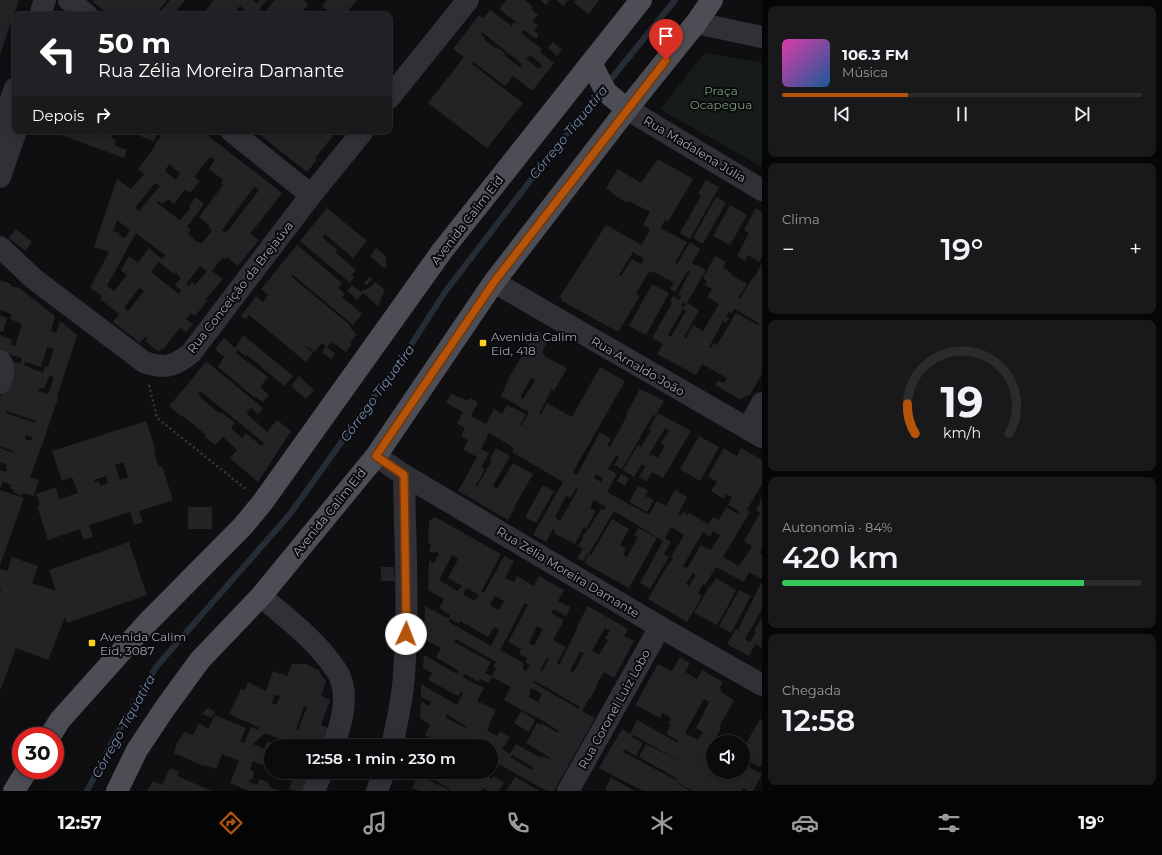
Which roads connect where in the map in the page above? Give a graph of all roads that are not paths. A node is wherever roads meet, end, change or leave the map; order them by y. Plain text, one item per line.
1 (45, 0) edge
2 (63, 0) edge
3 (69, 0) edge
4 (641, 0) edge
5 (712, 0) edge
6 (461, 3) edge
7 (41, 12) edge
8 (59, 12) edge
9 (83, 12) edge
10 (696, 23) junction
11 (762, 36) edge
12 (595, 72) junction
13 (392, 94) edge
14 (12, 97) edge
15 (622, 105) junction
16 (0, 132) edge
17 (15, 134) edge
18 (235, 134) edge
19 (361, 134) edge
20 (0, 177) edge
21 (762, 190) edge
22 (311, 195) junction
23 (0, 247) edge
24 (494, 282) junction
25 (0, 361) edge
26 (0, 382) edge
27 (762, 403) edge
28 (755, 433) edge
29 (376, 456) junction
30 (404, 475) junction
31 (261, 596) junction
32 (660, 627) junction
33 (762, 685) edge
34 (56, 727) edge
35 (335, 739) edge
36 (394, 739) edge
37 (21, 779) edge
38 (319, 779) edge
39 (381, 779) edge
40 (14, 791) edge
41 (117, 791) edge
42 (314, 791) edge
43 (377, 791) edge
44 (568, 791) edge

1 - 7 street
2 - 8 street
3 - 9 street
4 - 12 main road, Avenida Calim Eid
5 - 10 main road, Avenida Calim Eid
6 - 13 street
10 - 11 street
10 - 15 main road, Avenida Calim Eid
12 - 15 main road
12 - 34 main road, Avenida Calim Eid
14 - 16 street
15 - 21 street, Rua Madalena Júlia
15 - 24 main road, Avenida Calim Eid
17 - 20 street
18 - 22 street
19 - 22 street, Rua Conceição da Brejaúva
22 - 23 street, Rua Conceição da Brejaúva
24 - 28 street, Rua Arnaldo João
24 - 29 main road, Avenida Calim Eid
25 - 26 street
27 - 28 street
29 - 30 street, Rua Zélia Moreira Damante
29 - 31 main road, Avenida Calim Eid
30 - 32 street, Rua Zélia Moreira Damante
30 - 36 street
31 - 35 street
31 - 41 main road, Avenida Calim Eid
32 - 33 street, Rua Zélia Moreira Damante
32 - 44 street, Rua Coronel Luiz Lobo
37 - 40 main road
38 - 42 street
39 - 43 street

